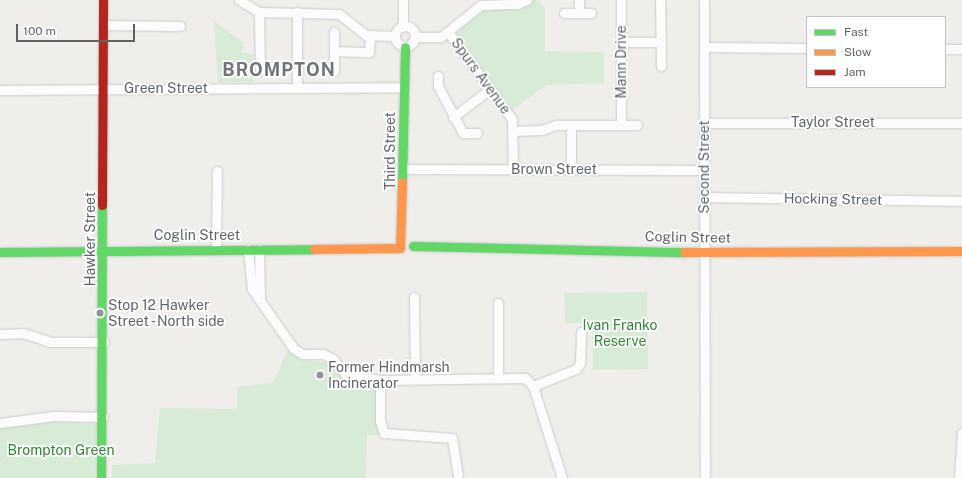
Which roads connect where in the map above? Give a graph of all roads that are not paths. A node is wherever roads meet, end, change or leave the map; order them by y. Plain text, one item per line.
1 (103, 0) edge
2 (239, 0) edge
3 (403, 0) edge
4 (527, 0) edge
5 (579, 0) edge
6 (621, 0) edge
7 (660, 0) edge
8 (704, 0) edge
9 (259, 12) junction
10 (297, 12) junction
11 (564, 13) dead end
12 (579, 13) junction
13 (591, 13) dead end
14 (103, 25) junction
15 (180, 26) dead end
16 (403, 26) junction
17 (334, 32) dead end
18 (448, 32) junction
19 (370, 36) junction
20 (395, 36) junction
21 (415, 37) junction
22 (621, 42) junction
23 (660, 42) junction
24 (405, 47) junction
25 (704, 47) junction
26 (806, 48) edge
27 (946, 49) edge
28 (962, 49) edge
29 (334, 51) junction
30 (661, 66) dead end
31 (260, 71) dead end
32 (334, 71) dead end
33 (438, 76) dead end
34 (404, 87) junction
35 (103, 88) junction
36 (297, 88) junction
37 (490, 89) junction
38 (0, 90) edge
39 (453, 116) junction
40 (962, 122) edge
41 (704, 123) junction
42 (571, 124) junction
43 (620, 124) junction
44 (637, 125) dead end
45 (514, 131) junction
46 (477, 133) dead end
47 (405, 169) junction
48 (513, 169) junction
49 (572, 169) junction
50 (704, 170) junction
51 (217, 171) dead end
52 (704, 198) junction
53 (962, 201) edge
54 (414, 246) dead end
55 (394, 248) joint
56 (216, 249) junction
57 (259, 249) junction
58 (104, 250) junction
59 (248, 250) junction
60 (0, 252) edge
61 (703, 252) junction
62 (962, 252) edge
63 (414, 297) dead end
64 (260, 301) junction
65 (498, 303) dead end
66 (581, 332) dead end
67 (0, 334) edge
68 (104, 342) junction
69 (414, 378) junction
70 (498, 378) junction
71 (380, 380) junction
72 (533, 386) junction
73 (103, 417) junction
74 (0, 423) edge
75 (962, 433) edge
76 (458, 474) dead end
77 (101, 478) edge
78 (562, 478) edge
79 (705, 478) edge
80 (959, 478) edge

1 - 14 street, Hawker Street
2 - 9 street
3 - 16 street
4 - 18 street
5 - 12 street
6 - 22 street, Mann Drive
7 - 23 street
8 - 25 street, Second Street
9 - 10 street
9 - 31 street
10 - 19 street
10 - 36 street
11 - 12 street
12 - 13 street
14 - 15 street
14 - 35 street, Hawker Street
16 - 20 street
16 - 21 street
17 - 29 street
18 - 21 street
18 - 37 street, Spurs Avenue
19 - 20 street
19 - 29 street
20 - 24 street
21 - 24 street
22 - 23 street
22 - 43 street, Mann Drive
23 - 30 street
24 - 34 street, Third Street
25 - 26 street
25 - 41 street, Second Street
27 - 28 street
29 - 32 street
33 - 39 street
34 - 36 street, Green Street
34 - 47 street, Third Street
35 - 36 street, Green Street
35 - 38 street, Green Street
35 - 58 street, Hawker Street
37 - 39 street
37 - 45 street, Spurs Avenue
39 - 46 street
40 - 41 street, Taylor Street
41 - 50 street, Second Street
42 - 43 street
42 - 45 street
42 - 49 street
43 - 44 street
45 - 48 street, Spurs Avenue
47 - 48 street, Brown Street
47 - 55 street, Third Street
48 - 49 street, Brown Street
49 - 50 street, Brown Street
50 - 52 street, Second Street
51 - 56 street
52 - 53 street, Hocking Street
52 - 61 street, Second Street
54 - 61 street, Coglin Street
55 - 57 street, Coglin Street
56 - 58 street, Coglin Street
56 - 59 street, Coglin Street
57 - 59 street, Coglin Street
57 - 64 street
58 - 60 street, Coglin Street
58 - 68 street, Hawker Street
59 - 64 street
61 - 62 street, Coglin Street
61 - 79 street, Second Street
63 - 69 street
64 - 71 street
65 - 70 street
66 - 72 street
67 - 68 street
68 - 73 street, Hawker Street
69 - 70 street
69 - 71 street
70 - 72 street
71 - 76 street
72 - 78 street
73 - 74 street
73 - 77 street, Hawker Street
75 - 80 street

